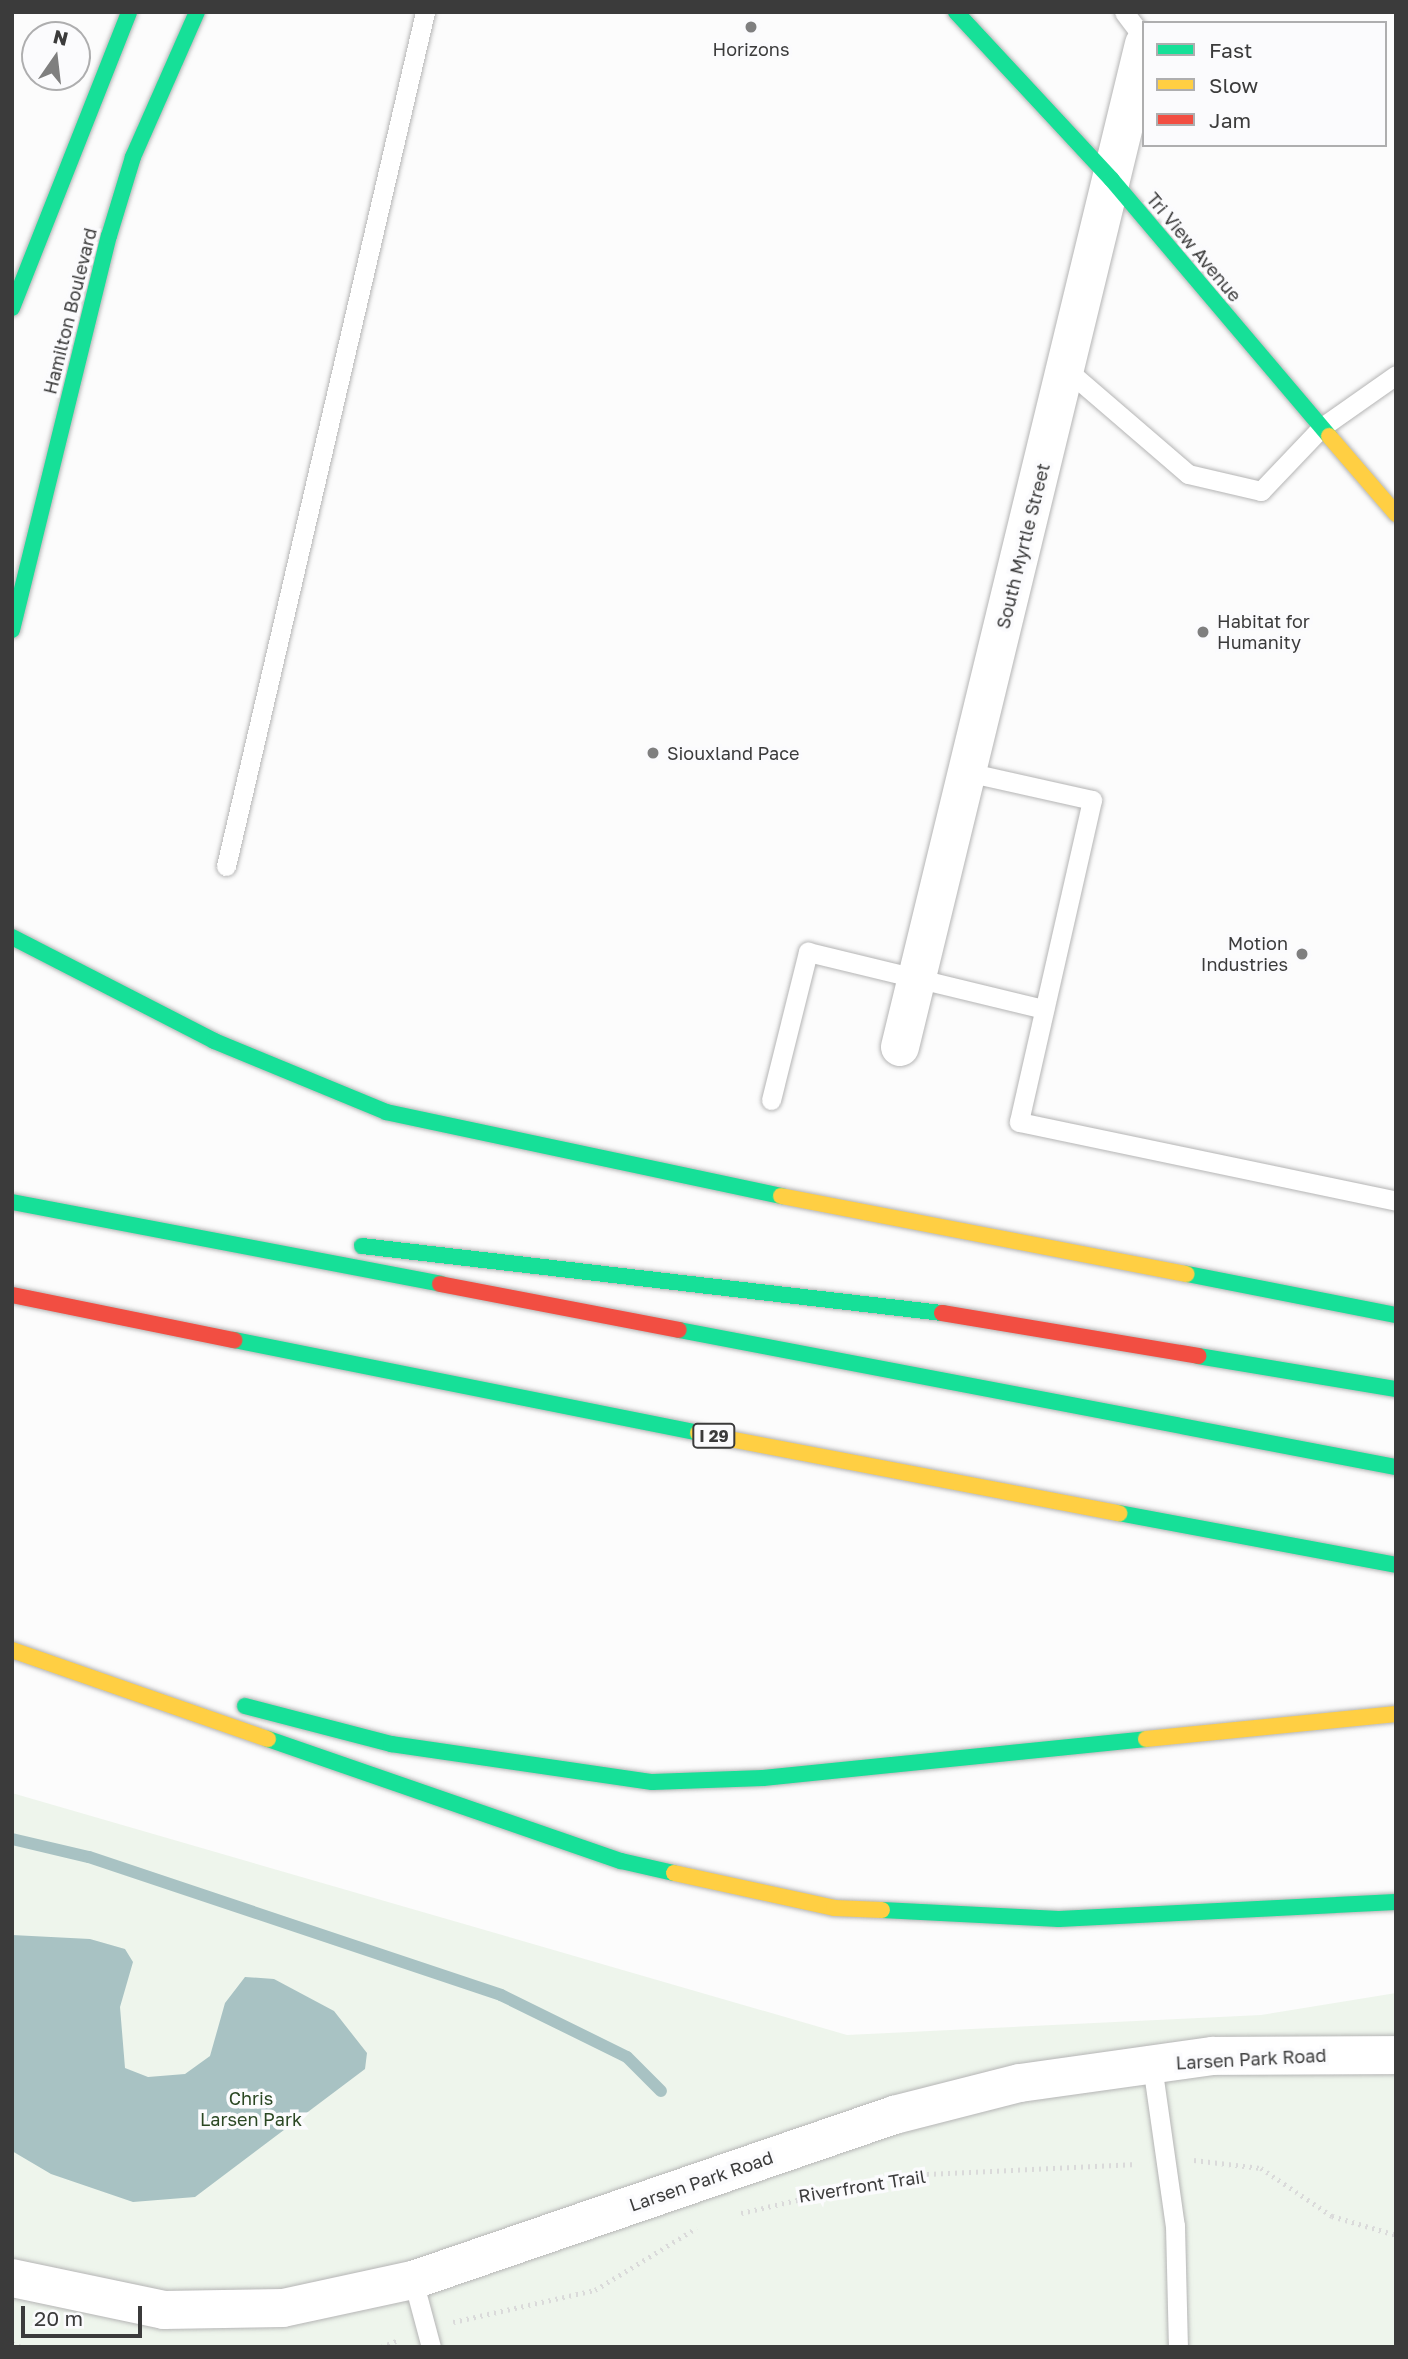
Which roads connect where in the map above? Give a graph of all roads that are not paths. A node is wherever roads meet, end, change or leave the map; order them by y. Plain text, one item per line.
1 (129, 12) edge
2 (197, 12) edge
3 (425, 12) edge
4 (956, 12) edge
5 (1124, 12) edge
6 (1142, 36) edge
7 (1142, 52) edge
8 (1112, 180) junction
9 (12, 308) edge
10 (1066, 369) junction
11 (1396, 375) edge
12 (1322, 427) junction
13 (1396, 514) edge
14 (12, 630) edge
15 (967, 772) junction
16 (226, 866) dead end
17 (16, 917) dead end
18 (12, 937) edge
19 (917, 977) junction
20 (104, 983) junction
21 (1044, 1009) junction
22 (900, 1047) dead end
23 (771, 1100) dead end
24 (1396, 1201) edge
25 (12, 1202) edge
26 (50, 1210) junction
27 (311, 1240) dead end
28 (338, 1243) dead end
29 (12, 1295) edge
30 (1396, 1314) edge
31 (1396, 1390) edge
32 (1396, 1467) edge
33 (1396, 1564) edge
34 (12, 1648) edge
35 (202, 1695) dead end
36 (229, 1702) dead end
37 (1396, 1714) edge
38 (1396, 1902) edge
39 (1396, 2055) edge
40 (1152, 2065) junction
41 (12, 2278) edge
42 (413, 2280) junction
43 (428, 2339) edge
44 (1178, 2347) edge

1 - 9 main road
2 - 14 main road, Hamilton Boulevard
3 - 16 lane
4 - 8 main road, Tri View Avenue
5 - 6 lane
7 - 8 street, South Myrtle Street
8 - 10 street, South Myrtle Street
8 - 12 main road, Tri View Avenue
10 - 12 lane
10 - 15 street, South Myrtle Street
11 - 12 lane
12 - 13 main road, Tri View Avenue
15 - 19 street, South Myrtle Street
15 - 21 lane
17 - 20 main road
18 - 20 main road
19 - 21 lane
19 - 22 street, South Myrtle Street
19 - 23 lane
20 - 30 main road
21 - 24 lane
25 - 26 main road
26 - 27 main road
26 - 32 main road
28 - 31 main road
29 - 33 main road, I 29
34 - 35 main road
34 - 38 main road
36 - 37 main road
39 - 40 street, Larsen Park Road
40 - 42 street, Larsen Park Road
40 - 44 lane
41 - 42 street, Larsen Park Road
42 - 43 lane

